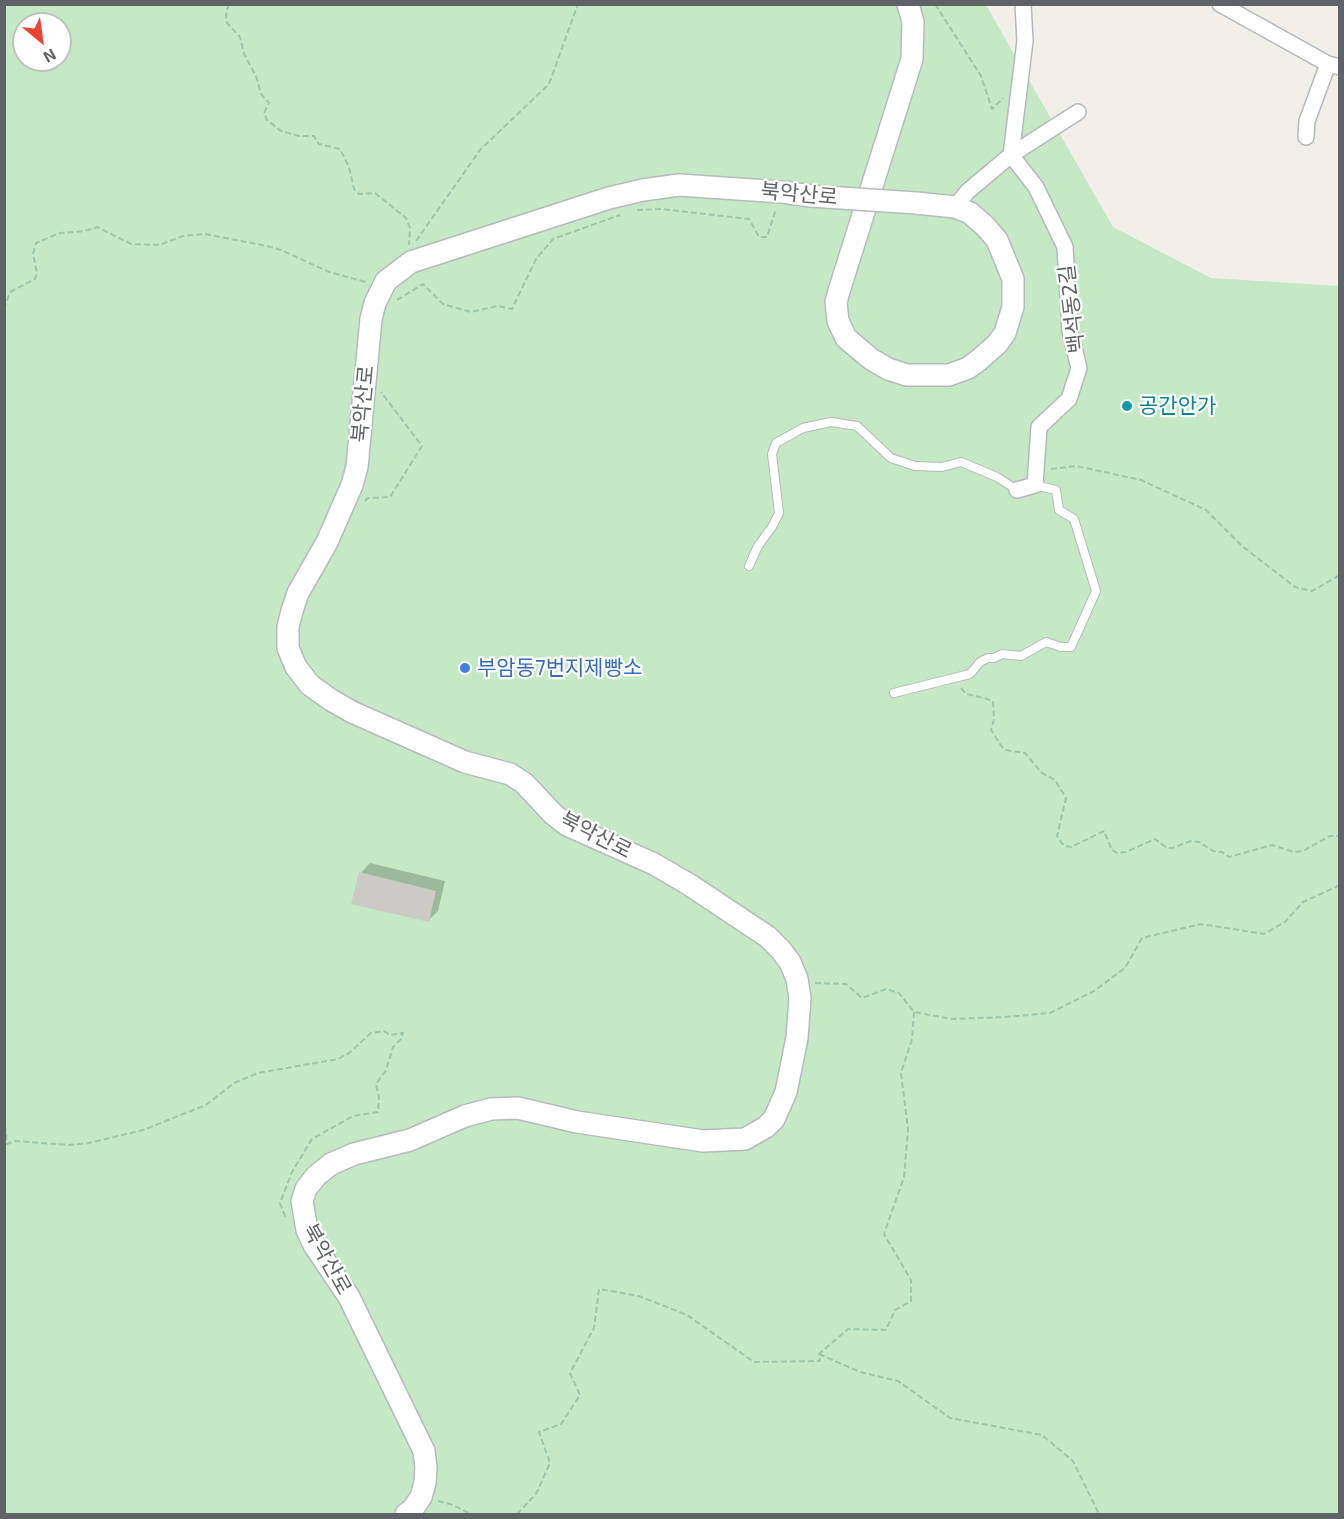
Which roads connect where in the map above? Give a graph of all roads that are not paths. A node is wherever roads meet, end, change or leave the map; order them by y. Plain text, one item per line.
1 (908, 4) edge
2 (1023, 4) edge
3 (1220, 4) edge
4 (1334, 66) edge
5 (1078, 112) dead end
6 (1306, 137) dead end
7 (1011, 155) junction
8 (955, 207) junction
9 (1036, 478) junction
10 (1017, 490) joint
11 (749, 566) dead end
12 (894, 693) dead end
13 (406, 1515) edge

1 - 8 street, 북악산로
2 - 7 street
3 - 4 street
4 - 6 street
5 - 7 street
7 - 8 street
7 - 9 street, 백석동2길
8 - 13 street, 북악산로, bridge
9 - 10 street
9 - 12 lane
10 - 11 lane

